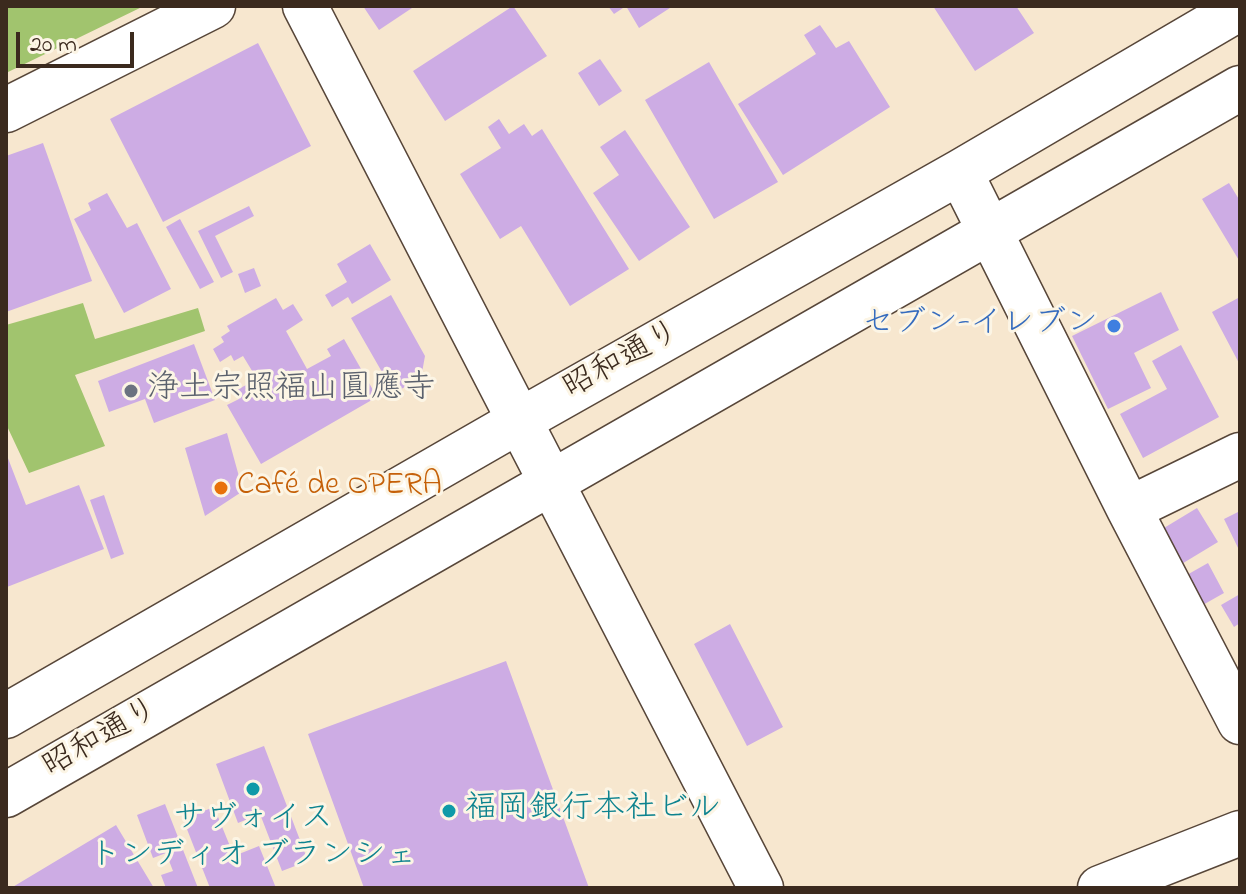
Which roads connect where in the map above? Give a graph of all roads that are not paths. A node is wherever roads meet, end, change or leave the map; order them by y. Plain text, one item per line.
1 (213, 6) edge
2 (305, 6) edge
3 (1240, 8) edge
4 (1240, 88) edge
5 (6, 110) edge
6 (960, 172) junction
7 (988, 230) junction
8 (519, 421) junction
9 (1240, 455) edge
10 (552, 483) junction
11 (1129, 509) junction
12 (6, 716) edge
13 (1240, 722) edge
14 (6, 795) edge
15 (1240, 833) edge
16 (761, 888) edge
17 (1100, 888) edge

1 - 5 street
2 - 8 street
3 - 6 street, 昭和通り
4 - 7 street, 昭和通り
6 - 7 street
6 - 8 street, 昭和通り
7 - 10 street, 昭和通り
7 - 11 street
8 - 10 street
8 - 12 street, 昭和通り
9 - 11 street
10 - 14 street, 昭和通り
10 - 16 street
11 - 13 street
15 - 17 street

